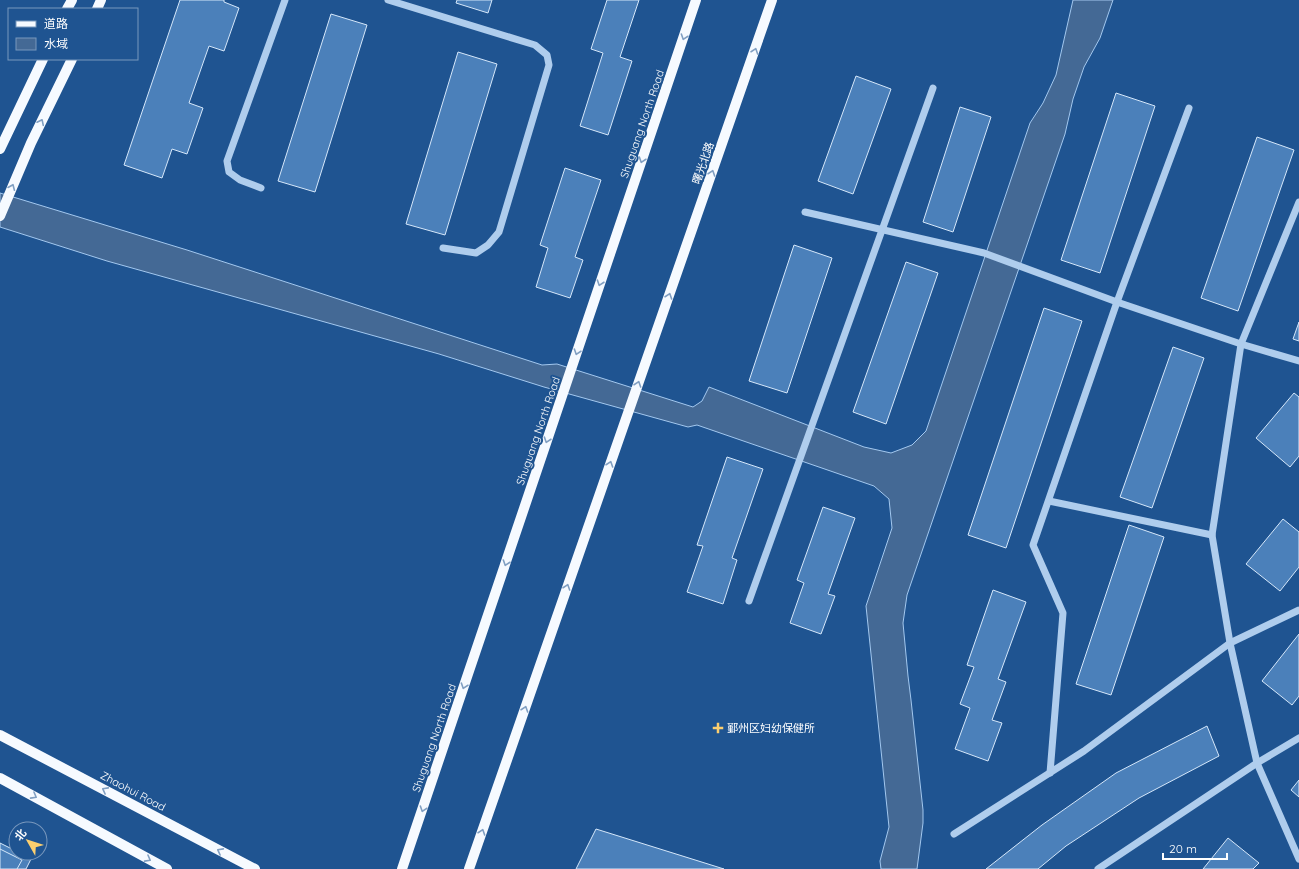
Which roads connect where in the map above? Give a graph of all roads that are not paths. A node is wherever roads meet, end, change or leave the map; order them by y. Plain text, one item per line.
1 (285, 0) edge
2 (388, 0) edge
3 (696, 0) edge
4 (772, 0) edge
5 (412, 4) edge
6 (43, 60) edge
7 (72, 60) edge
8 (933, 88) dead end
9 (1189, 108) dead end
10 (0, 149) edge
11 (262, 188) dead end
12 (1299, 202) edge
13 (805, 212) dead end
14 (0, 216) edge
15 (882, 230) junction
16 (442, 248) dead end
17 (1117, 302) junction
18 (1241, 344) junction
19 (1299, 361) edge
20 (1049, 501) junction
21 (1212, 535) junction
22 (749, 601) dead end
23 (1299, 610) edge
24 (1230, 643) junction
25 (0, 735) edge
26 (1299, 738) edge
27 (1256, 763) junction
28 (1050, 773) junction
29 (0, 778) edge
30 (954, 834) dead end
31 (1299, 859) edge
32 (167, 869) edge
33 (255, 869) edge
34 (402, 869) edge
35 (469, 869) edge
36 (1098, 869) edge

1 - 11 lane
2 - 5 lane
3 -> 34 main road, Shuguang North Road
35 -> 4 main road, 曙光北路
5 - 16 lane
6 - 10 main road
14 -> 7 main road
8 - 15 lane
9 - 17 lane
12 - 18 lane
13 - 15 lane
15 - 17 lane
15 - 22 lane
17 - 18 lane
17 - 20 lane
18 - 19 lane
18 - 21 lane
20 - 21 lane
20 - 28 lane
21 - 24 lane
23 - 24 lane
24 - 27 lane
24 - 28 lane
33 -> 25 main road, Zhaohui Road
26 - 27 lane
27 - 31 lane
27 - 36 lane
28 - 30 lane
29 -> 32 main road

